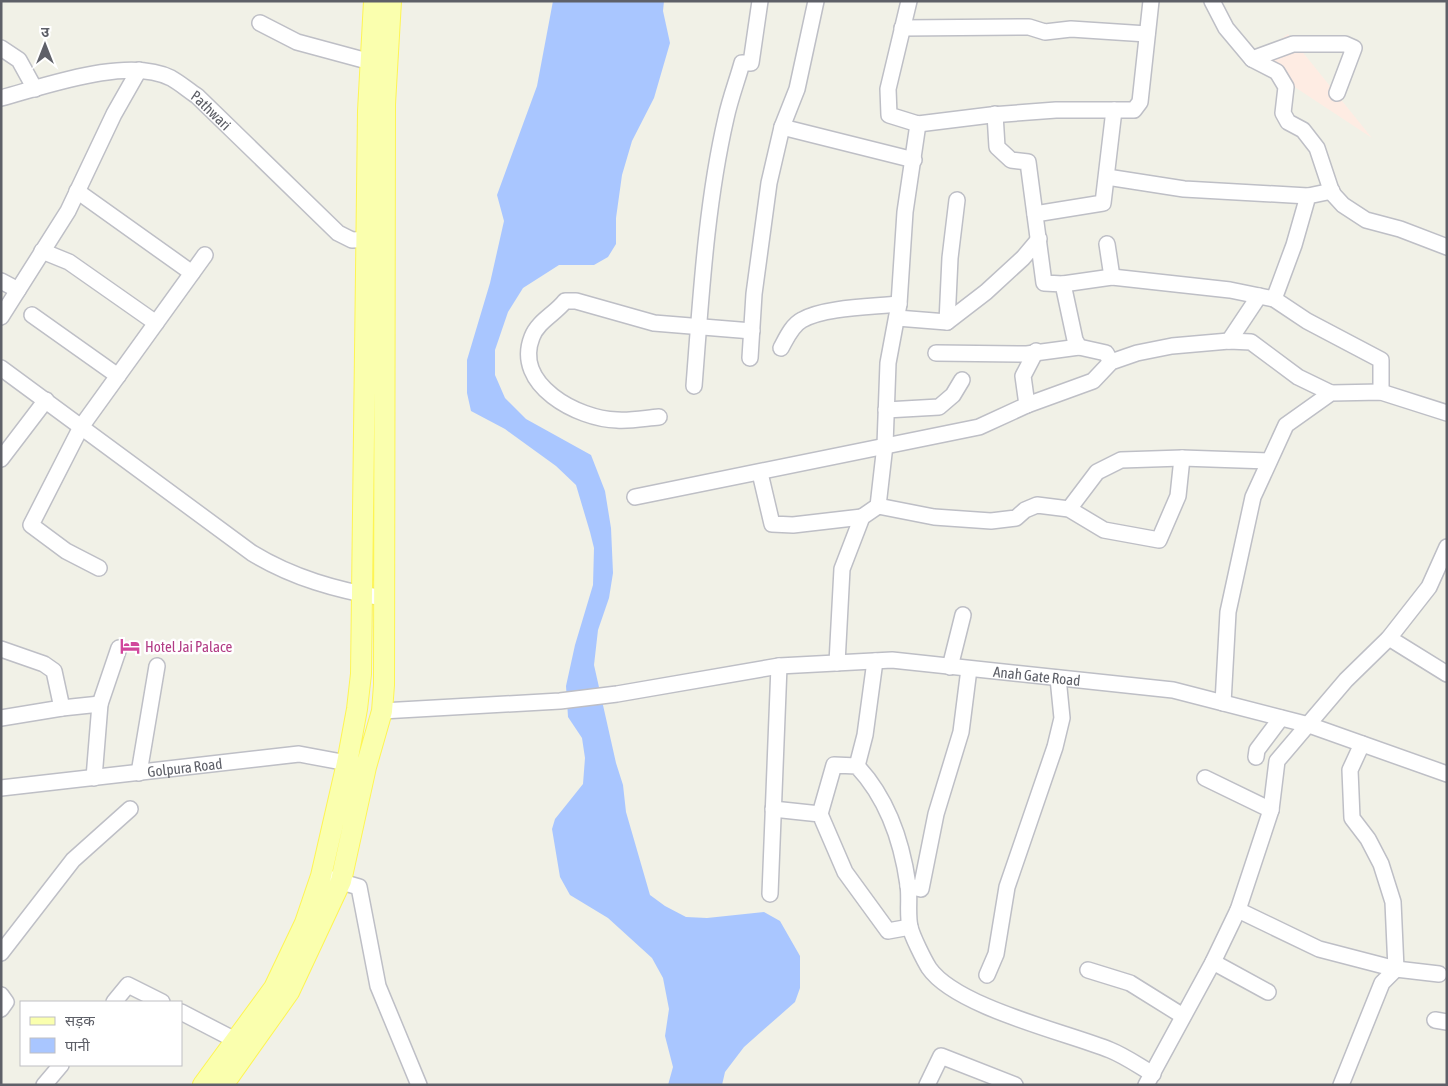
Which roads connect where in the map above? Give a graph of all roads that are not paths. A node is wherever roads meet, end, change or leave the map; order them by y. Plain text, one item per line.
1 (374, 1) edge
2 (391, 1) edge
3 (760, 1) edge
4 (816, 1) edge
5 (909, 1) edge
6 (1151, 1) edge
7 (1212, 1) edge
8 (260, 23) dead end
9 (902, 28) junction
10 (1147, 34) junction
11 (1, 48) edge
12 (1252, 59) junction
13 (371, 62) junction
14 (140, 70) junction
15 (35, 89) junction
16 (1337, 93) dead end
17 (1, 98) edge
18 (1114, 110) junction
19 (996, 114) junction
20 (918, 124) junction
21 (782, 126) junction
22 (914, 160) junction
23 (1107, 177) junction
24 (77, 191) junction
25 (1332, 191) junction
26 (1308, 196) junction
27 (957, 200) dead end
28 (1035, 214) junction
29 (377, 239) junction
30 (1039, 239) junction
31 (1107, 244) dead end
32 (1447, 247) edge
33 (42, 252) junction
34 (206, 254) dead end
35 (192, 273) junction
36 (1112, 277) junction
37 (1, 281) edge
38 (1063, 284) junction
39 (18, 290) junction
40 (1259, 296) junction
41 (1274, 299) junction
42 (898, 311) junction
43 (32, 315) dead end
44 (1, 317) edge
45 (947, 322) junction
46 (156, 323) junction
47 (698, 328) junction
48 (752, 331) junction
49 (1229, 341) junction
50 (1079, 347) junction
51 (781, 348) dead end
52 (1036, 351) junction
53 (936, 353) dead end
54 (750, 358) dead end
55 (1112, 362) junction
56 (1, 368) edge
57 (118, 376) junction
58 (962, 380) dead end
59 (694, 386) dead end
60 (1381, 392) junction
61 (1331, 393) junction
62 (46, 400) junction
63 (1026, 405) junction
64 (886, 410) junction
65 (1447, 413) edge
66 (660, 417) dead end
67 (81, 427) junction
68 (885, 444) junction
69 (1182, 458) junction
70 (1, 459) edge
71 (1269, 461) junction
72 (760, 472) junction
73 (635, 496) dead end
74 (878, 506) junction
75 (1070, 508) junction
76 (862, 517) junction
77 (1447, 547) edge
78 (100, 568) dead end
79 (360, 594) junction
80 (383, 598) junction
81 (963, 615) dead end
82 (1389, 638) junction
83 (119, 648) dead end
84 (1, 649) edge
85 (875, 661) junction
86 (837, 663) junction
87 (157, 666) dead end
88 (779, 666) junction
89 (950, 667) junction
90 (969, 669) junction
91 (1447, 674) edge
92 (1058, 678) junction
93 (358, 702) junction
94 (1223, 703) junction
95 (100, 704) junction
96 (62, 708) junction
97 (383, 708) junction
98 (1, 718) edge
99 (1281, 718) junction
100 (1309, 725) junction
101 (352, 734) junction
102 (375, 738) junction
103 (1362, 744) junction
104 (1256, 757) dead end
105 (347, 763) junction
106 (857, 766) junction
107 (366, 767) junction
108 (139, 773) junction
109 (1447, 774) edge
110 (94, 778) junction
111 (1205, 778) dead end
112 (1, 788) edge
113 (130, 809) dead end
114 (774, 809) junction
115 (1271, 810) junction
116 (820, 814) junction
117 (322, 876) junction
118 (341, 881) junction
119 (908, 886) junction
120 (770, 894) dead end
121 (1238, 910) junction
122 (910, 927) junction
123 (1, 953) edge
124 (1213, 962) junction
125 (1396, 969) junction
126 (1088, 970) dead end
127 (1439, 974) dead end
128 (987, 975) dead end
129 (1268, 992) dead end
130 (1, 995) edge
131 (115, 1001) edge
132 (160, 1001) edge
133 (1, 1009) edge
134 (182, 1013) edge
135 (1183, 1016) junction
136 (237, 1041) junction
137 (60, 1066) edge
138 (1150, 1080) edge
139 (44, 1085) edge
140 (203, 1085) edge
141 (223, 1085) edge
142 (419, 1085) edge
143 (928, 1085) edge
144 (1015, 1085) edge
145 (1341, 1085) edge

1 - 13 main road
2 - 29 main road
3 - 47 street
4 - 21 street
5 - 9 street
6 - 10 street
7 - 12 street
8 - 13 street
9 - 10 street
9 - 20 street
10 - 18 street
11 - 15 street
12 - 16 street
12 - 25 street
13 - 29 main road
14 - 15 street, Pathwari
14 - 24 street
14 - 29 street, Pathwari
15 - 17 street, Pathwari
18 - 19 street
18 - 23 street
19 - 20 street
19 - 28 street
20 - 22 street
21 - 22 street
21 - 48 street
22 - 42 street
23 - 26 street
23 - 28 street
24 - 33 street
24 - 35 street
25 - 26 street
25 - 32 street
26 - 41 street
27 - 45 street
28 - 30 street
29 - 79 main road
29 - 80 main road
30 - 38 street
30 - 45 street
31 - 36 street
33 - 39 street
33 - 46 street
34 - 35 street
35 - 46 street
36 - 38 street
36 - 40 street
37 - 39 street
38 - 50 street
39 - 44 street
40 - 41 street
40 - 49 street
41 - 60 street
42 - 45 street
42 - 51 street
42 - 64 street
43 - 57 street
46 - 57 street
47 - 48 street
47 - 59 street
47 - 66 street
48 - 54 street
49 - 55 street
49 - 61 street
50 - 52 street
50 - 55 street
52 - 53 street
52 - 63 street
55 - 63 street
56 - 62 street
57 - 67 street
58 - 64 street
60 - 61 street
60 - 65 street
61 - 71 street
62 - 67 street
62 - 70 street
63 - 68 street
64 - 68 street
67 - 78 street
67 - 79 street
68 - 72 street
68 - 74 street
69 - 71 street
69 - 75 street
69 - 75 street
71 - 94 street
72 - 73 street
72 - 76 street
74 - 75 street
74 - 76 street
76 - 86 street
77 - 82 street
79 - 80 street
79 - 93 main road
80 - 97 main road
81 - 89 street
82 - 91 street
82 - 100 street
83 - 95 street
84 - 96 street
85 - 86 street, Anah Gate Road
85 - 89 street, Anah Gate Road
85 - 106 street
86 - 88 street, Anah Gate Road
87 - 108 street
88 - 97 street, Anah Gate Road
88 - 114 street
89 - 90 street, Anah Gate Road
90 - 92 street, Anah Gate Road
90 - 119 street
92 - 94 street, Anah Gate Road
92 - 128 street
93 - 97 main road
93 - 101 main road
94 - 99 street, Anah Gate Road
95 - 96 street
95 - 110 street
96 - 98 street
97 - 102 main road
99 - 100 street, Anah Gate Road
99 - 104 street
100 - 103 street, Anah Gate Road
100 - 115 street
101 - 102 main road
101 - 105 main road
102 - 107 main road
103 - 109 street, Anah Gate Road
103 - 125 street
105 - 107 street, Golpura Road
105 - 108 street, Golpura Road
105 - 117 main road
106 - 116 street
106 - 119 street
107 - 118 main road
108 - 110 street, Golpura Road
110 - 112 street, Golpura Road
111 - 115 street
113 - 123 street
114 - 116 street
114 - 120 street
115 - 121 street
116 - 122 street
117 - 118 street
117 - 136 main road
118 - 141 main road
118 - 142 street
119 - 122 street
121 - 124 street
121 - 125 street
122 - 138 street
124 - 129 street
124 - 135 street
125 - 127 street
125 - 145 street
126 - 135 street
130 - 133 street
131 - 132 street
134 - 136 street
135 - 138 street
136 - 140 main road
137 - 139 street
143 - 144 street

